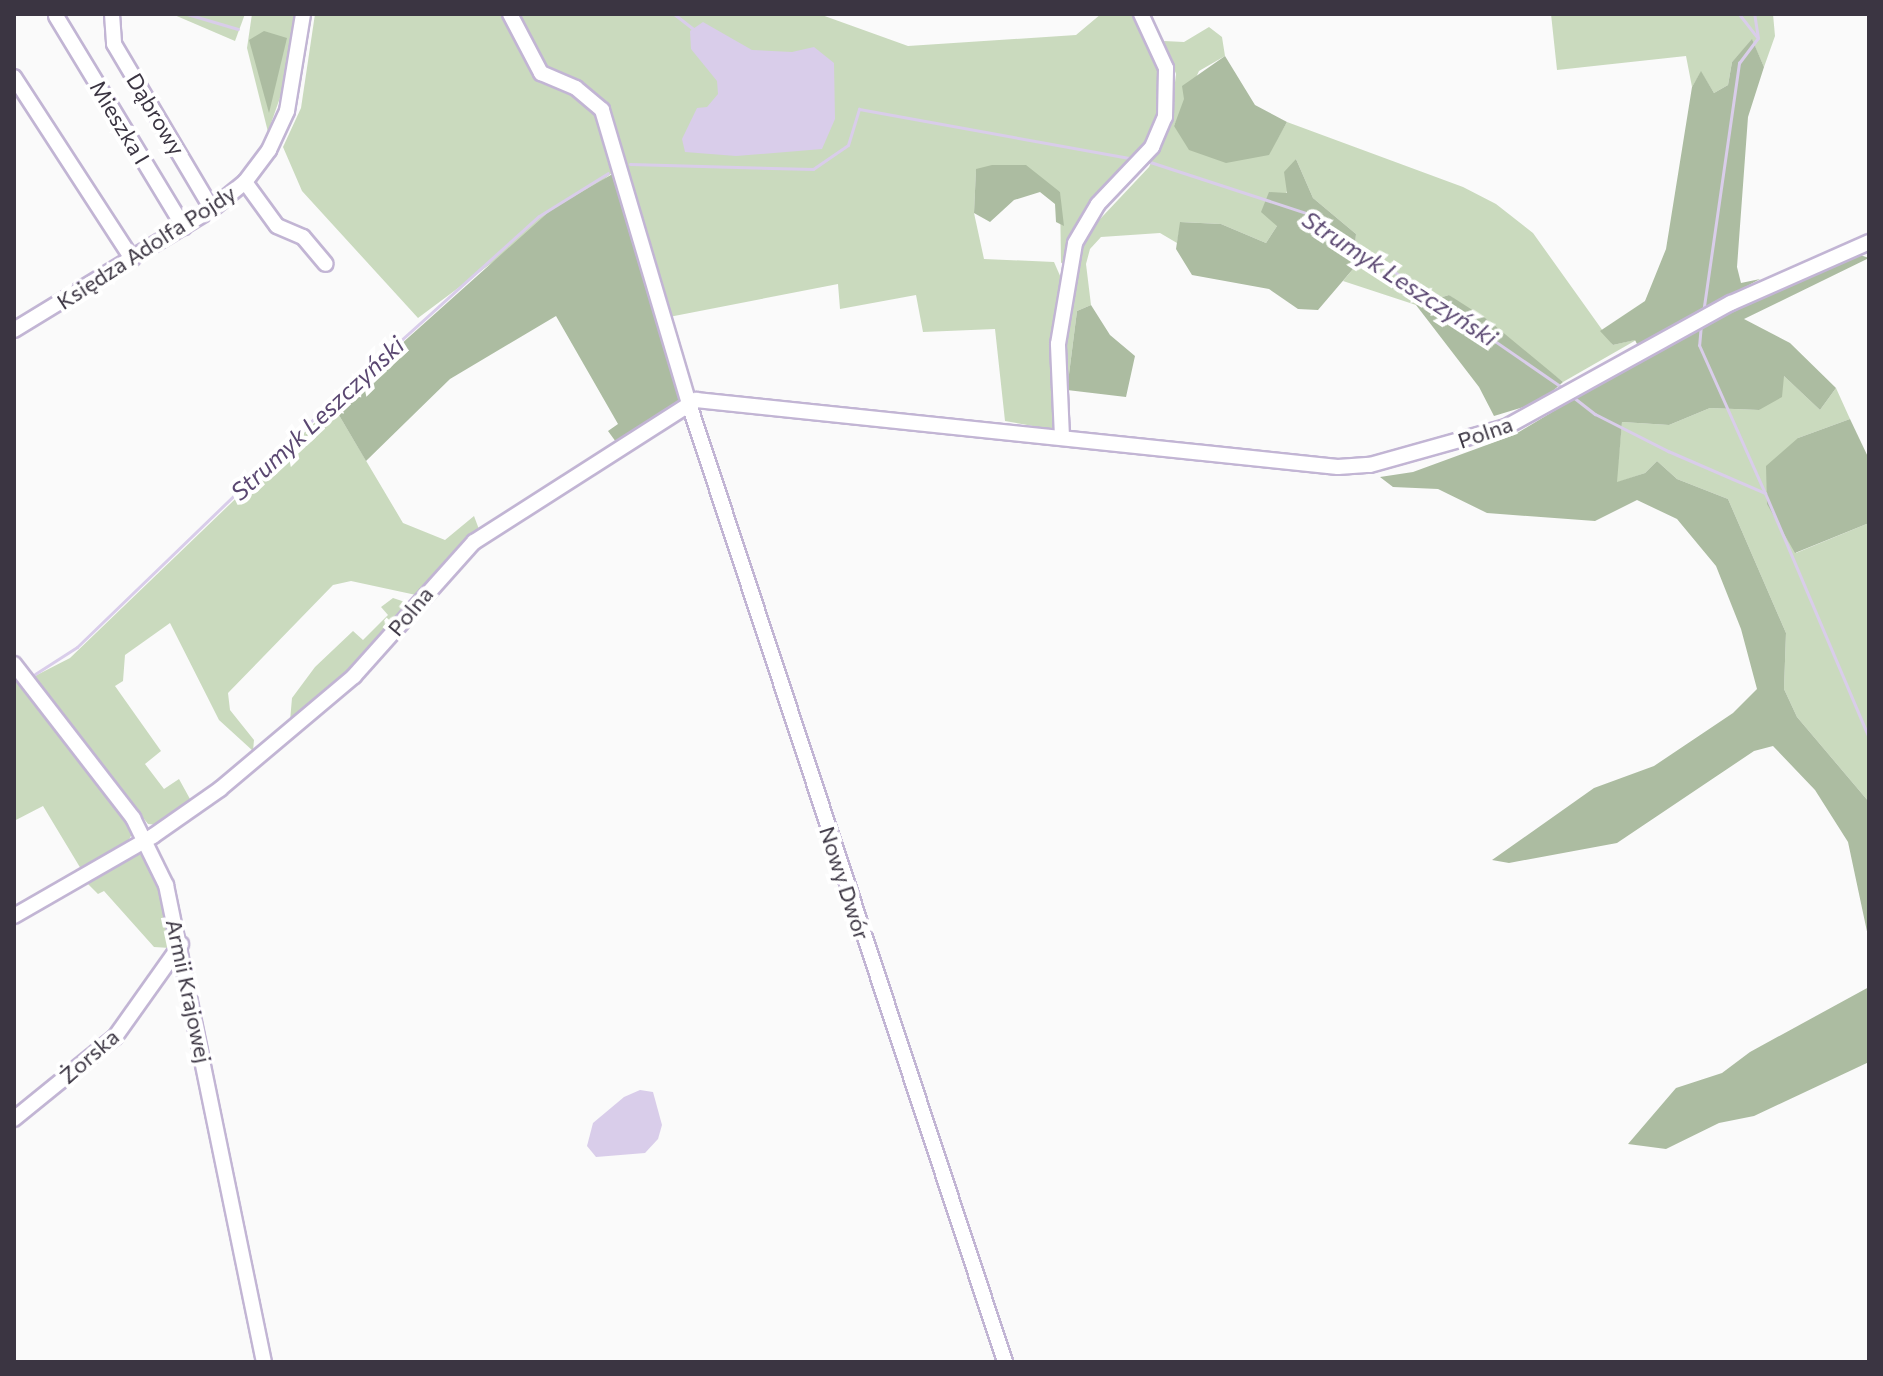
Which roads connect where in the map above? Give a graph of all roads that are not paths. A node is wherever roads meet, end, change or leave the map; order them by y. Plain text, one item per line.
1 (112, 14) edge
2 (303, 14) edge
3 (510, 14) edge
4 (1141, 14) edge
5 (56, 16) dead end
6 (14, 77) edge
7 (245, 182) junction
8 (212, 209) junction
9 (184, 227) junction
10 (1869, 242) edge
11 (132, 259) junction
12 (326, 264) dead end
13 (14, 330) edge
14 (689, 404) junction
15 (1062, 437) junction
16 (14, 664) edge
17 (147, 840) junction
18 (14, 916) edge
19 (181, 944) junction
20 (14, 1119) edge
21 (264, 1362) edge
22 (1005, 1362) edge

1 - 8 street, Dąbrowy
2 - 7 street, Księdza Adolfa Pojdy
3 - 14 street
4 - 15 street
5 - 9 street, Mieszka I
6 - 11 street
7 - 8 street, Księdza Adolfa Pojdy
7 - 12 street
8 - 9 street, Księdza Adolfa Pojdy
9 - 11 street, Księdza Adolfa Pojdy
10 - 15 street, Polna
11 - 13 street, Księdza Adolfa Pojdy
14 - 15 street, Polna
14 - 17 street, Polna
14 - 22 street, Nowy Dwór
16 - 17 street, Armii Krajowej
17 - 18 street, Polna
17 - 19 street, Armii Krajowej
19 - 20 street, Żorska
19 - 21 street, Armii Krajowej

